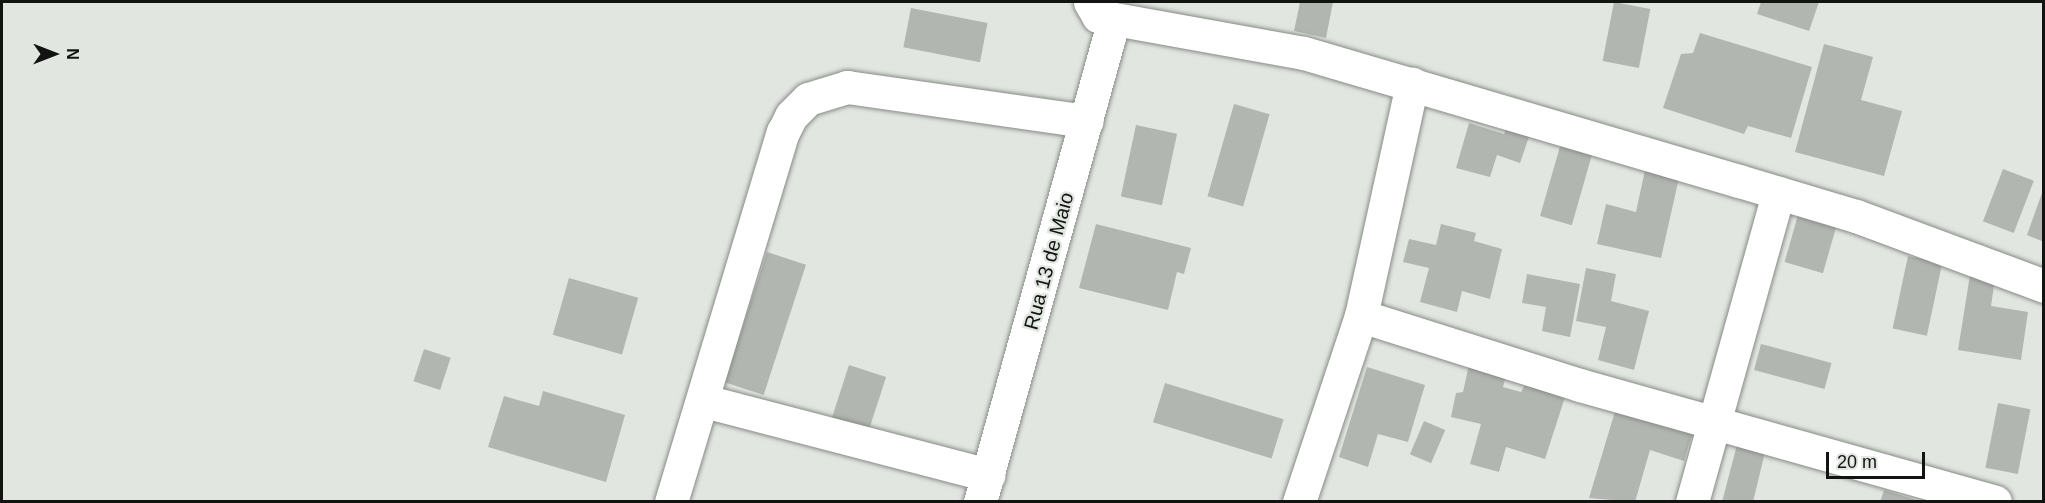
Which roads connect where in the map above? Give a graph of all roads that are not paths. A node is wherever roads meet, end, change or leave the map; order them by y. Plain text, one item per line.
1 (1102, 10) edge
2 (1412, 84) junction
3 (1087, 121) junction
4 (1778, 194) junction
5 (2043, 286) edge
6 (1361, 316) junction
7 (704, 401) junction
8 (1713, 423) junction
9 (985, 488) edge
10 (671, 501) edge
11 (1299, 501) edge
12 (1692, 501) edge
13 (1995, 501) edge

1 - 2 street
1 - 3 street, Rua 13 de Maio
2 - 4 street
2 - 6 street
3 - 7 street
3 - 9 street, Rua 13 de Maio
4 - 5 street
4 - 8 street
6 - 8 street
6 - 11 street
7 - 9 street
7 - 10 street
8 - 12 street
8 - 13 street

